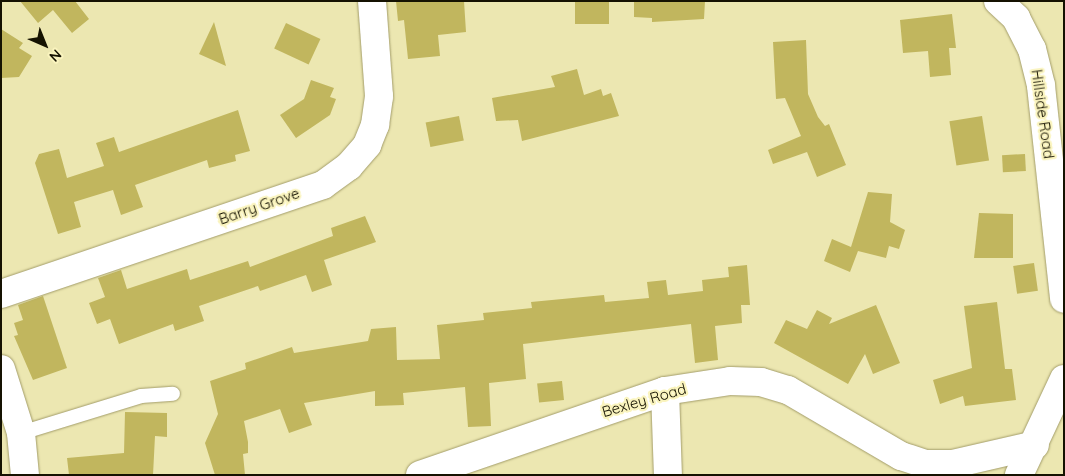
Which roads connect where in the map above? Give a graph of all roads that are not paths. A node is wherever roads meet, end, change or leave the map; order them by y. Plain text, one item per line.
1 (372, 1) edge
2 (998, 1) edge
3 (1061, 256) edge
4 (1, 294) edge
5 (1064, 299) edge
6 (1, 370) edge
7 (1064, 379) edge
8 (665, 391) junction
9 (173, 394) dead end
10 (21, 433) junction
11 (1035, 444) junction
12 (25, 475) edge
13 (420, 475) edge
14 (668, 475) edge
15 (1019, 475) edge

1 - 4 street, Barry Grove
2 - 3 street, Hillside Road
3 - 5 street, Hillside Road
6 - 10 street
7 - 11 street
8 - 11 street, Bexley Road
8 - 13 street, Bexley Road
8 - 14 street
9 - 10 lane
10 - 12 street
11 - 15 street

